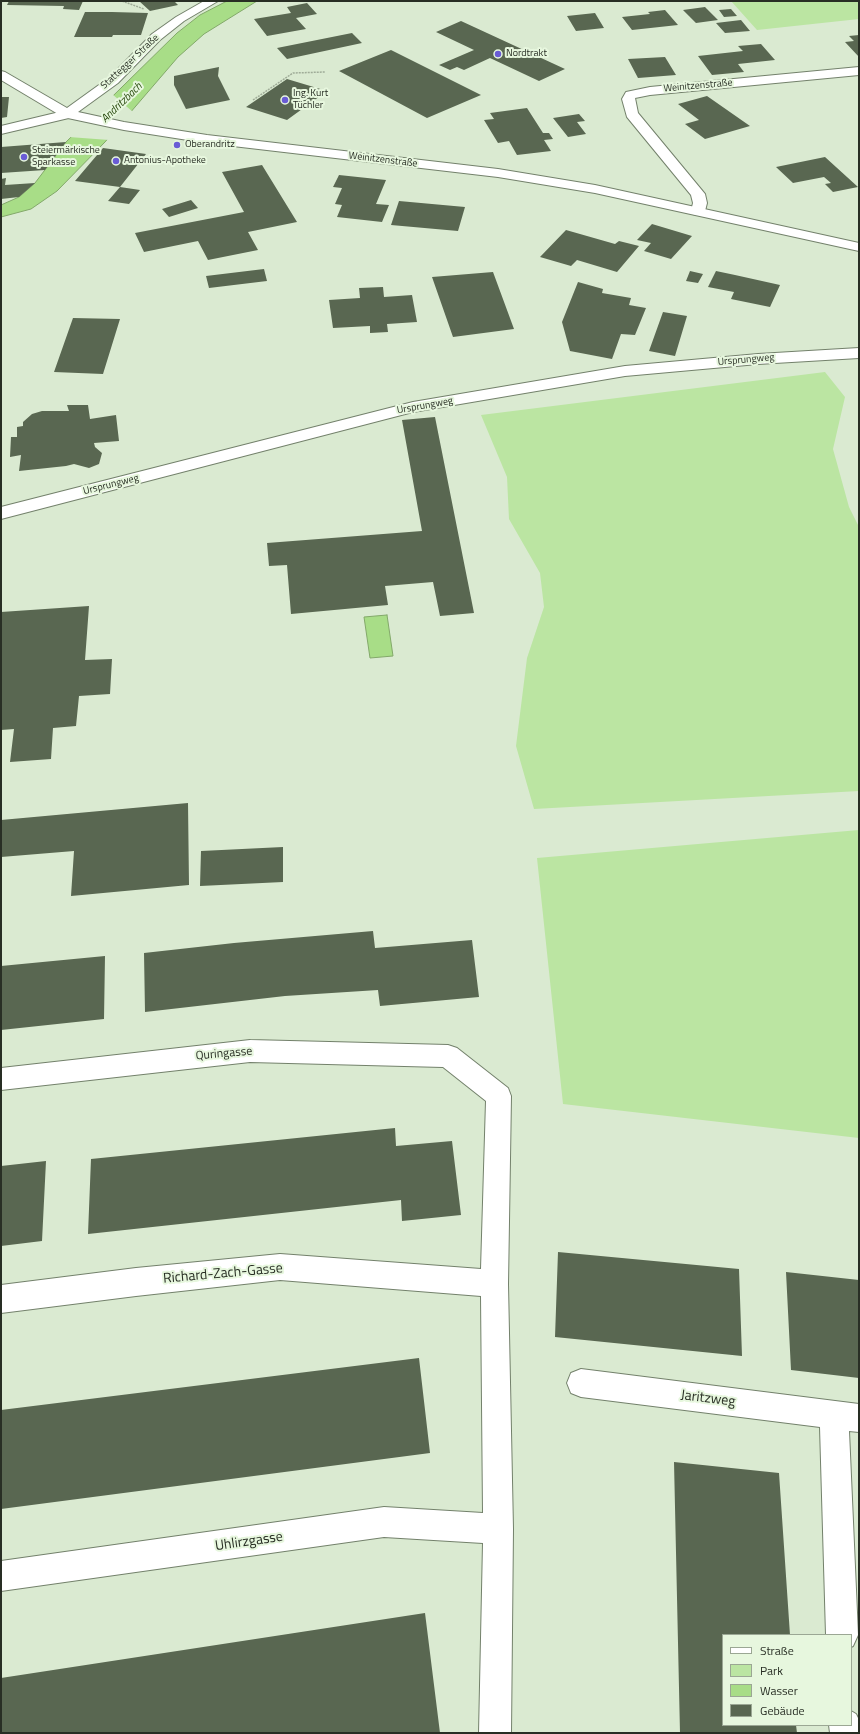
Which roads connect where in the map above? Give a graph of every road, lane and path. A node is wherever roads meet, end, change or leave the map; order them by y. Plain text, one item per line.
1 (122, 1) edge
2 (212, 1) edge
3 (146, 10) dead end
4 (859, 71) edge
5 (325, 72) dead end
6 (1, 75) edge
7 (253, 100) dead end
8 (68, 114) junction
9 (1, 130) edge
10 (698, 211) junction
11 (859, 247) edge
12 (858, 353) edge
13 (1, 513) edge
14 (1, 1079) edge
15 (494, 1284) junction
16 (1, 1299) edge
17 (581, 1383) dead end
18 (847, 1416) edge
19 (498, 1529) junction
20 (1, 1576) edge
21 (842, 1634) edge
22 (495, 1733) edge

1 - 3 path
2 - 8 street, Stattegger Straße
4 - 10 street, Weinitzenstraße
5 - 7 path
6 - 8 street
8 - 9 street, Stattegger Straße
8 - 10 street, Weinitzenstraße
10 - 11 street, Weinitzenstraße
12 - 13 street, Ursprungweg
14 - 15 street, Quringasse
15 - 16 street, Richard-Zach-Gasse
15 - 19 street
17 - 18 street, Jaritzweg
18 - 21 street, Jaritzweg
19 - 20 street, Uhlirzgasse
19 - 22 street

